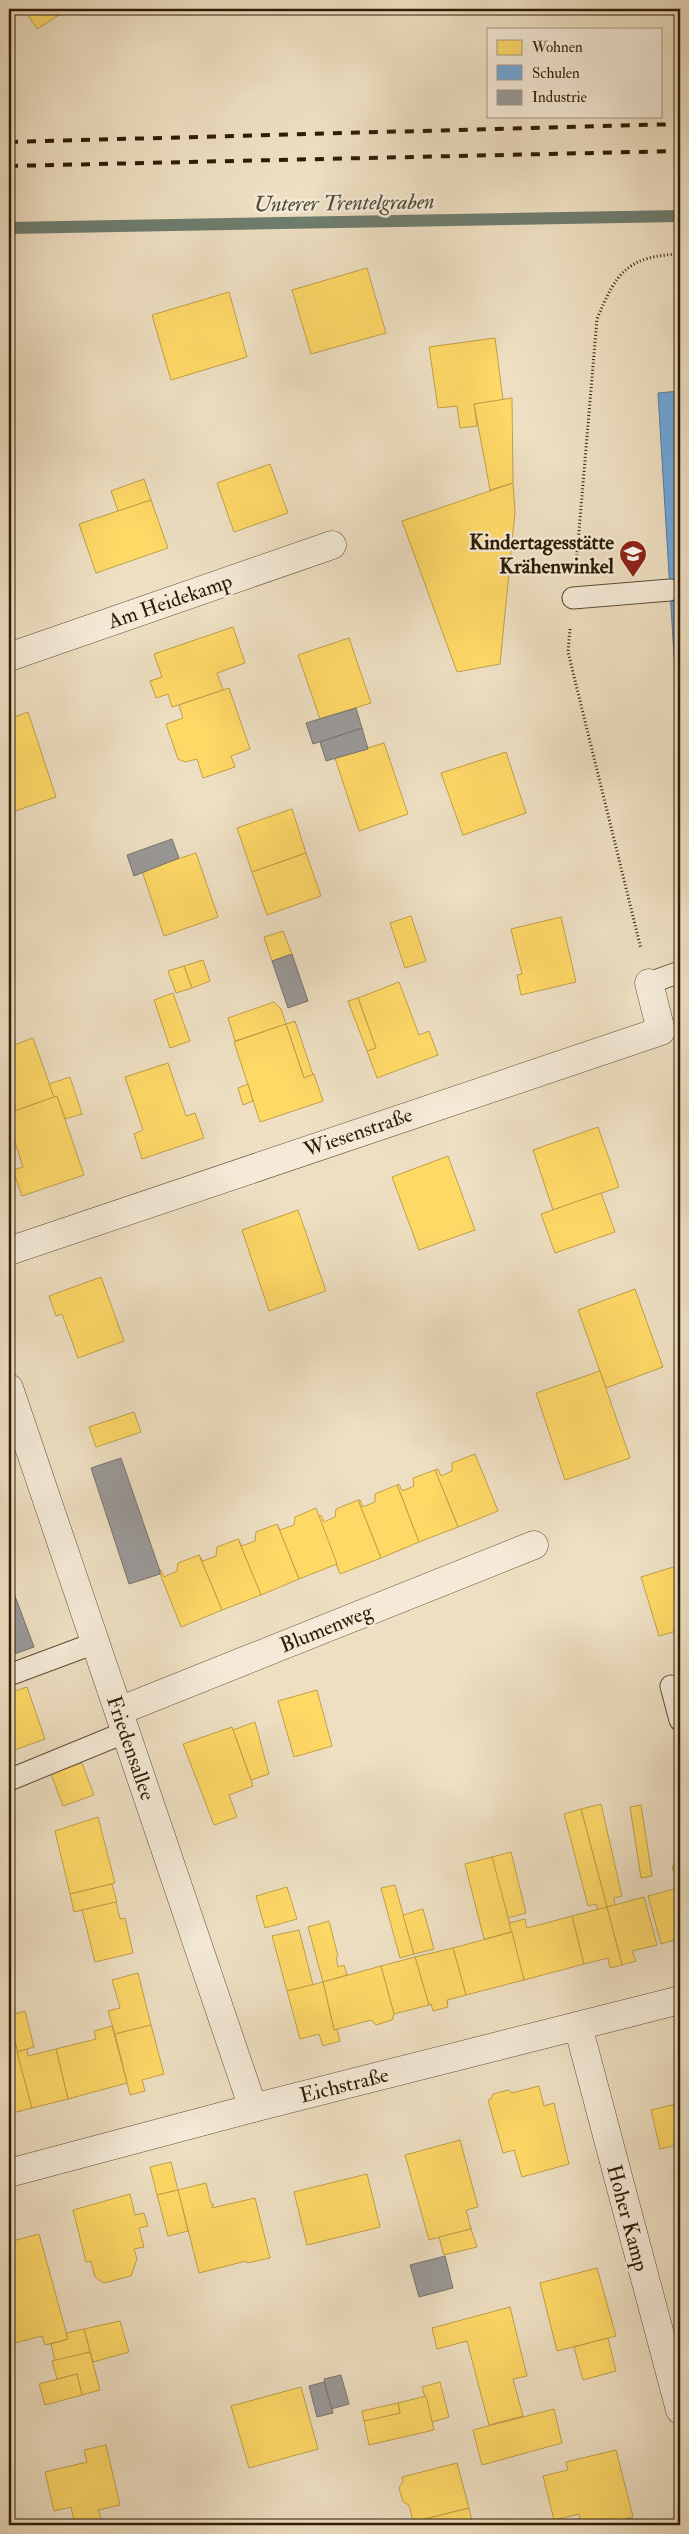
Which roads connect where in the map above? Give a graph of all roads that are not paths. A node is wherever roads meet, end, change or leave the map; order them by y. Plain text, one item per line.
1 (332, 545) dead end
2 (670, 590) dead end
3 (573, 598) dead end
4 (9, 657) edge
5 (680, 972) edge
6 (649, 983) joint
7 (9, 1251) edge
8 (9, 1388) edge
9 (534, 1545) dead end
10 (95, 1643) junction
11 (9, 1675) edge
12 (671, 1686) dead end
13 (680, 1720) edge
14 (122, 1722) junction
15 (9, 1780) edge
16 (680, 2000) edge
17 (578, 2026) junction
18 (253, 2108) junction
19 (9, 2173) edge
20 (680, 2410) edge

1 - 4 street, Am Heidekamp
2 - 3 lane
5 - 6 lane
6 - 7 street, Wiesenstraße
8 - 10 street, Friedensallee
9 - 14 street, Blumenweg
10 - 11 lane
10 - 14 street, Friedensallee
12 - 13 lane
14 - 15 lane
14 - 18 street, Friedensallee
16 - 17 street, Eichstraße
17 - 18 street, Eichstraße
17 - 20 street, Hoher Kamp
18 - 19 street, Eichstraße

